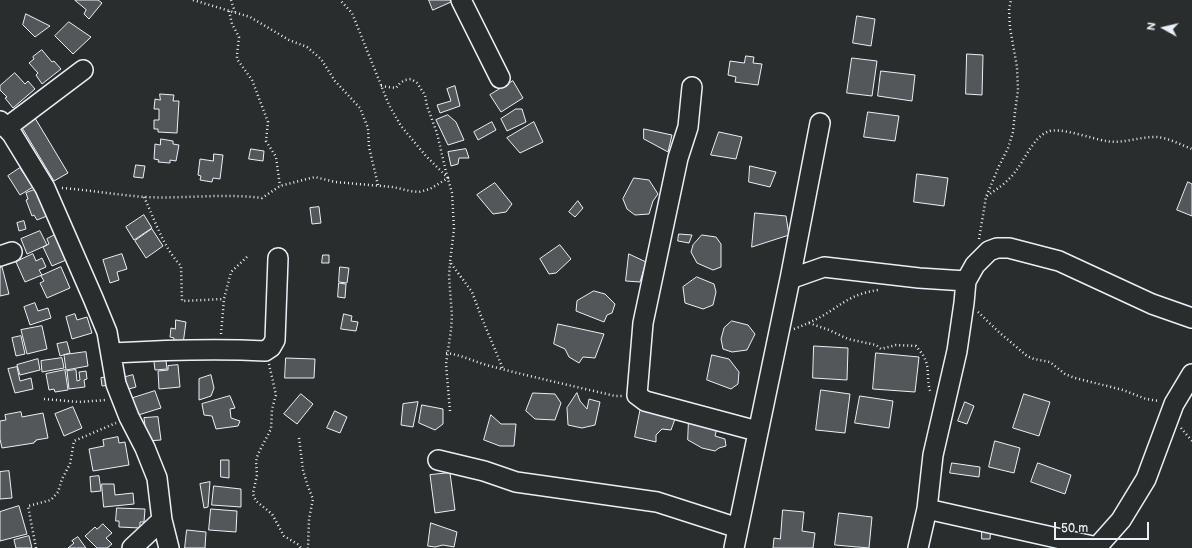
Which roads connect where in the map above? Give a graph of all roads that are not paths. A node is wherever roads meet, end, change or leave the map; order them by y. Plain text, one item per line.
1 (460, 0) edge
2 (82, 70) dead end
3 (500, 78) dead end
4 (692, 87) dead end
5 (820, 123) dead end
6 (3, 124) edge
7 (797, 244) junction
8 (278, 258) dead end
9 (824, 266) junction
10 (970, 273) junction
11 (790, 279) junction
12 (1192, 318) edge
13 (112, 354) junction
14 (1192, 374) edge
15 (757, 431) junction
16 (438, 460) dead end
17 (927, 508) junction
18 (162, 520) junction
19 (738, 528) junction
20 (132, 548) edge
21 (169, 548) edge
22 (734, 548) edge
23 (918, 548) edge

1 - 3 street
2 - 6 street
4 - 15 street
5 - 7 street
6 - 13 street
7 - 9 street
7 - 11 street
8 - 13 street
9 - 10 street
9 - 11 street
10 - 12 street
10 - 17 street
11 - 15 street
13 - 18 street
14 - 17 street
15 - 19 street
16 - 19 street
17 - 23 street
18 - 20 street
18 - 21 street
19 - 22 street

